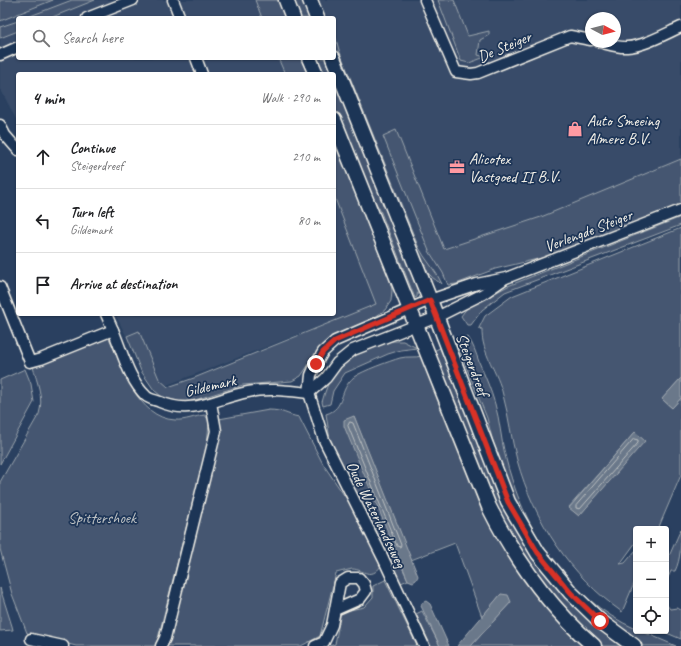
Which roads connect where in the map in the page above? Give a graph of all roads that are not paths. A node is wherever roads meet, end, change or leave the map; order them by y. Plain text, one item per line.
1 (133, 0) edge
2 (173, 0) edge
3 (286, 0) edge
4 (310, 0) edge
5 (426, 0) edge
6 (92, 16) edge
7 (179, 16) edge
8 (292, 16) edge
9 (316, 16) edge
10 (681, 27) edge
11 (585, 39) edge
12 (621, 47) edge
13 (16, 48) edge
14 (0, 55) edge
15 (197, 60) edge
16 (310, 60) edge
17 (334, 60) edge
18 (201, 72) edge
19 (315, 72) edge
20 (0, 125) edge
21 (336, 125) edge
22 (16, 148) edge
23 (681, 210) edge
24 (506, 278) junction
25 (0, 287) edge
26 (430, 300) junction
27 (410, 308) junction
28 (107, 316) edge
29 (437, 316) junction
30 (416, 325) junction
31 (113, 330) junction
32 (309, 393) junction
33 (211, 403) junction
34 (335, 610) dead end
35 (31, 639) dead end
36 (63, 646) edge
37 (161, 646) edge
38 (315, 646) edge
39 (424, 646) edge
40 (594, 646) edge
41 (634, 646) edge

1 - 6 street
2 - 7 street
3 - 8 main road
4 - 9 main road
5 - 11 street, De Steiger
10 - 12 street
13 - 14 street
15 - 18 street
16 - 19 main road
17 - 26 main road, Steigerdreef
20 - 22 street
21 - 27 main road
23 - 24 street, Verlengde Steiger
24 - 26 street, Verlengde Steiger
24 - 29 street, Verlengde Steiger
25 - 31 street
26 - 27 street
26 - 29 main road, Steigerdreef
27 - 30 main road
27 - 32 street
28 - 31 street, Gildemark
29 - 30 street, Verlengde Steiger
29 - 41 main road, Steigerdreef
30 - 32 street
30 - 40 main road
31 - 33 street, Gildemark
32 - 33 street, Gildemark
32 - 39 street, Oude Waterlandseweg
33 - 37 street
34 - 38 street
35 - 36 street

